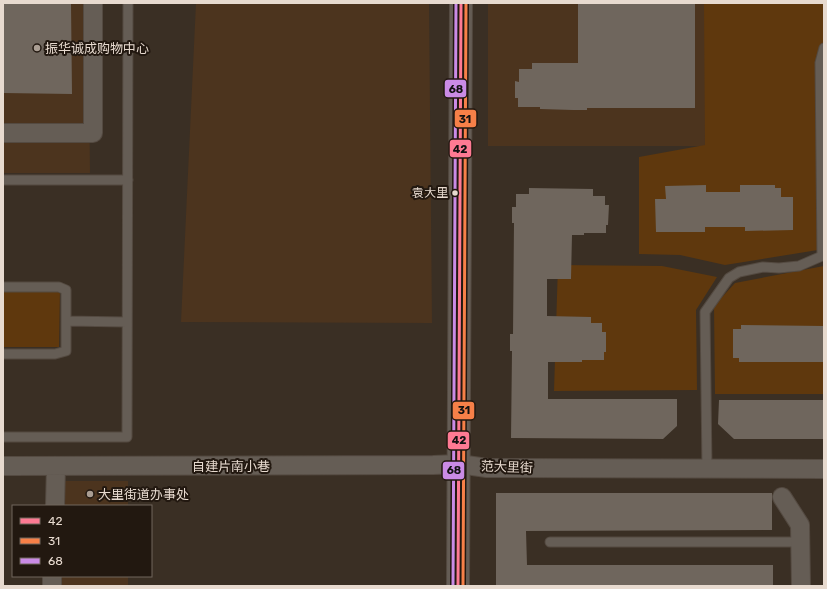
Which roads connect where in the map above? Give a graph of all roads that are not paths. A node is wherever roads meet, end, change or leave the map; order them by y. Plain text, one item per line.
1 (93, 3) edge
2 (128, 3) edge
3 (461, 3) edge
4 (824, 48) edge
5 (3, 133) edge
6 (823, 174) edge
7 (3, 180) edge
8 (128, 180) junction
9 (823, 257) edge
10 (3, 287) edge
11 (66, 321) junction
12 (127, 322) junction
13 (3, 354) edge
14 (3, 437) edge
15 (824, 460) edge
16 (459, 464) junction
17 (707, 465) junction
18 (3, 466) edge
19 (56, 466) junction
20 (824, 469) edge
21 (782, 497) dead end
22 (55, 505) edge
23 (550, 542) dead end
24 (800, 542) junction
25 (458, 586) edge
26 (801, 586) edge

1 - 5 street
2 - 8 lane
3 - 16 street
4 - 6 lane
6 - 9 lane
7 - 8 lane
8 - 12 lane
9 - 17 lane
10 - 11 lane
11 - 12 lane
11 - 13 lane
12 - 14 lane
15 - 17 street, 范大里街
16 - 17 street, 范大里街
16 - 19 street, 自建片南小巷
16 - 25 street
17 - 20 street, 范大里街
18 - 19 street, 自建片南小巷
19 - 22 street
21 - 24 street
23 - 24 lane
24 - 26 street

